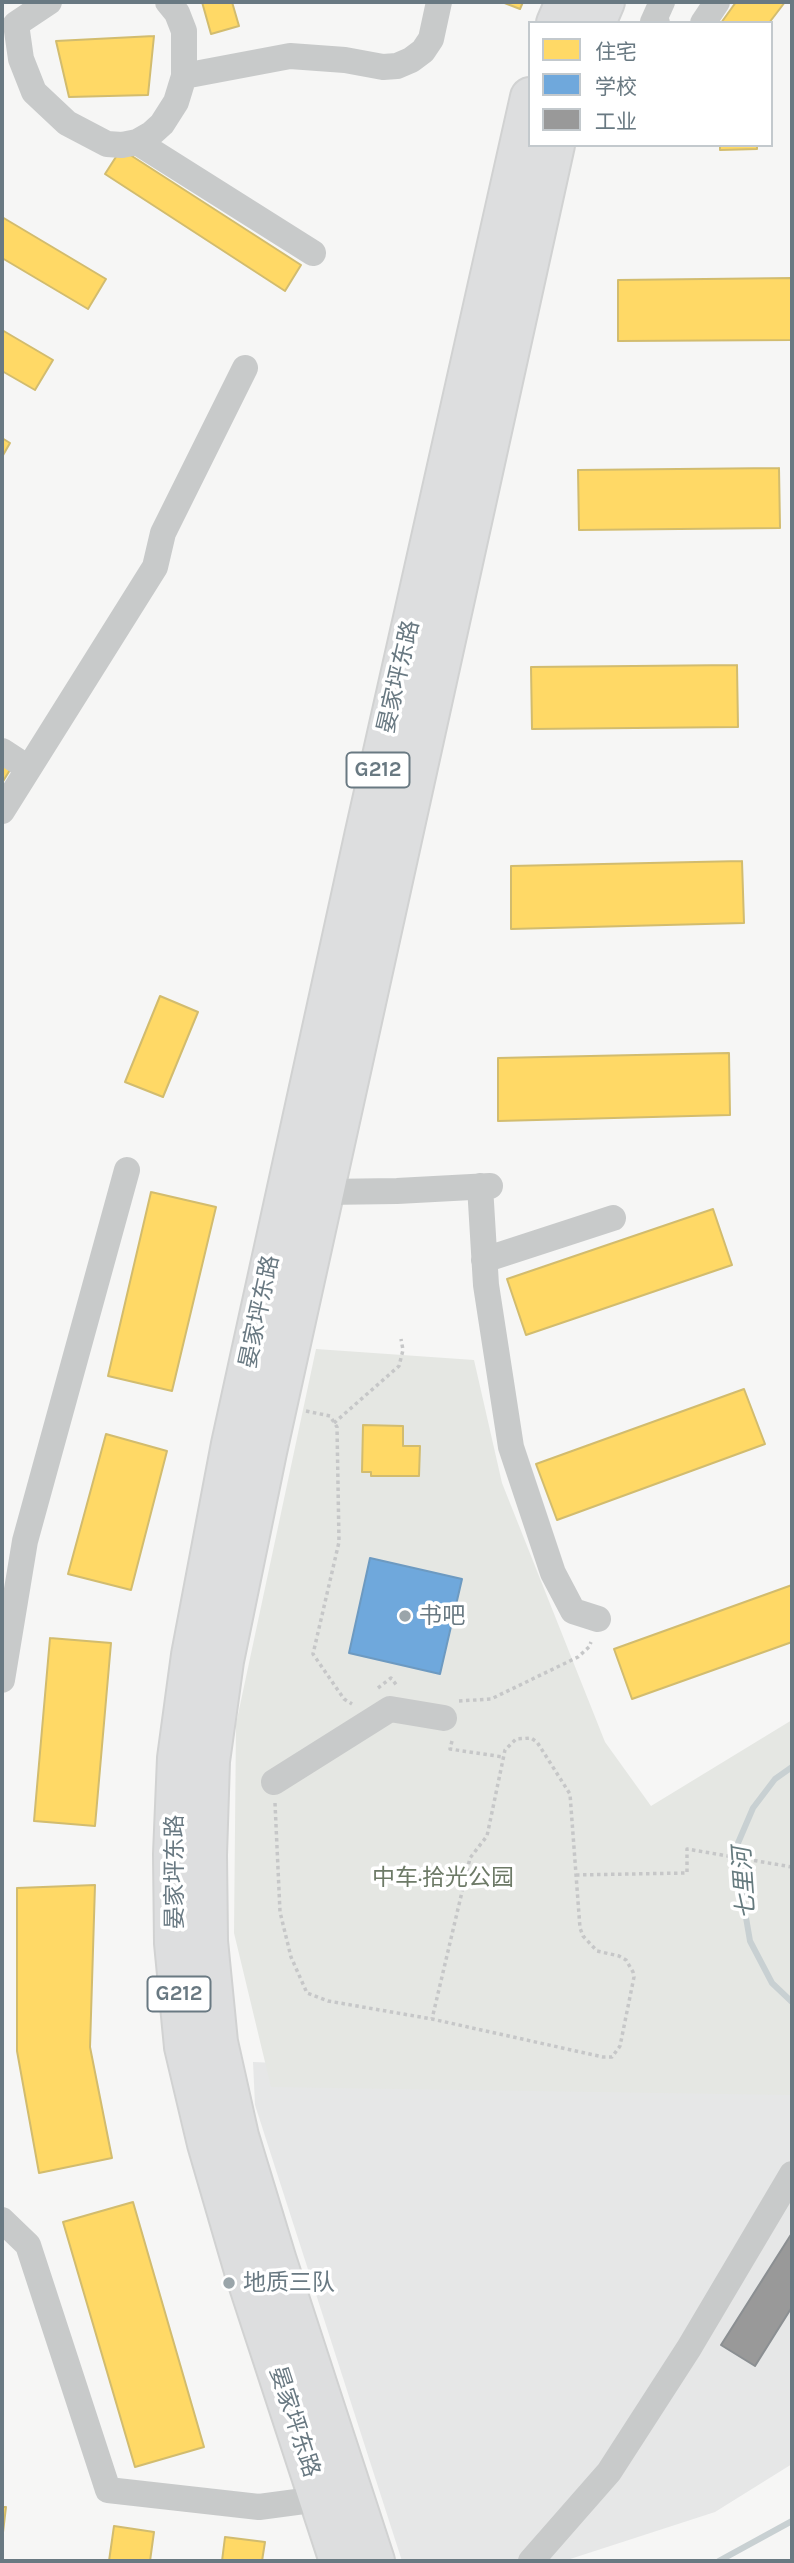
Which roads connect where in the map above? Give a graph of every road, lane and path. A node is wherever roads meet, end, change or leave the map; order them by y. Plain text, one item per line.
1 (49, 2) edge
2 (168, 2) edge
3 (439, 2) edge
4 (565, 2) edge
5 (605, 2) edge
6 (662, 2) edge
7 (717, 2) edge
8 (557, 21) edge
9 (597, 21) edge
10 (653, 21) edge
11 (704, 21) edge
12 (184, 76) junction
13 (528, 106) edge
14 (137, 142) junction
15 (555, 147) edge
16 (313, 253) dead end
17 (245, 368) dead end
18 (2, 751) edge
19 (28, 768) junction
20 (2, 811) edge
21 (127, 1170) dead end
22 (324, 1192) junction
23 (613, 1218) dead end
24 (484, 1259) junction
25 (401, 1339) dead end
26 (277, 1406) junction
27 (334, 1423) junction
28 (598, 1619) joint
29 (2, 1680) edge
30 (382, 1701) junction
31 (355, 1705) dead end
32 (450, 1719) junction
33 (503, 1757) junction
34 (274, 1782) joint
35 (792, 1867) edge
36 (576, 1875) junction
37 (432, 2019) junction
38 (201, 2044) junction
39 (792, 2174) edge
40 (2, 2220) edge
41 (336, 2533) edge
42 (365, 2561) edge
43 (375, 2561) edge
44 (531, 2561) edge

1 - 14 street
2 - 12 street
3 - 12 street
4 - 8 highway
5 - 9 highway
6 - 10 street
7 - 11 street
12 - 14 street
13 - 38 highway, 晏家坪东路 / G212
14 - 16 street
15 - 22 highway, 晏家坪东路 / G212
17 - 19 street
18 - 19 street
19 - 20 street
21 - 29 street
22 - 24 street
22 - 26 highway, 晏家坪东路 / G212
23 - 24 street
24 - 28 street
25 - 27 path
26 - 27 path
26 - 38 highway, 晏家坪东路 / G212
27 - 31 path
28 - 32 path
30 - 30 path
30 - 32 street
30 - 34 street
32 - 33 path
33 - 36 path
33 - 37 path
34 - 37 path
35 - 36 path
36 - 37 path
38 - 41 highway, 晏家坪东路 / G212
39 - 44 street
40 - 41 street
41 - 42 highway, G212
41 - 43 highway

